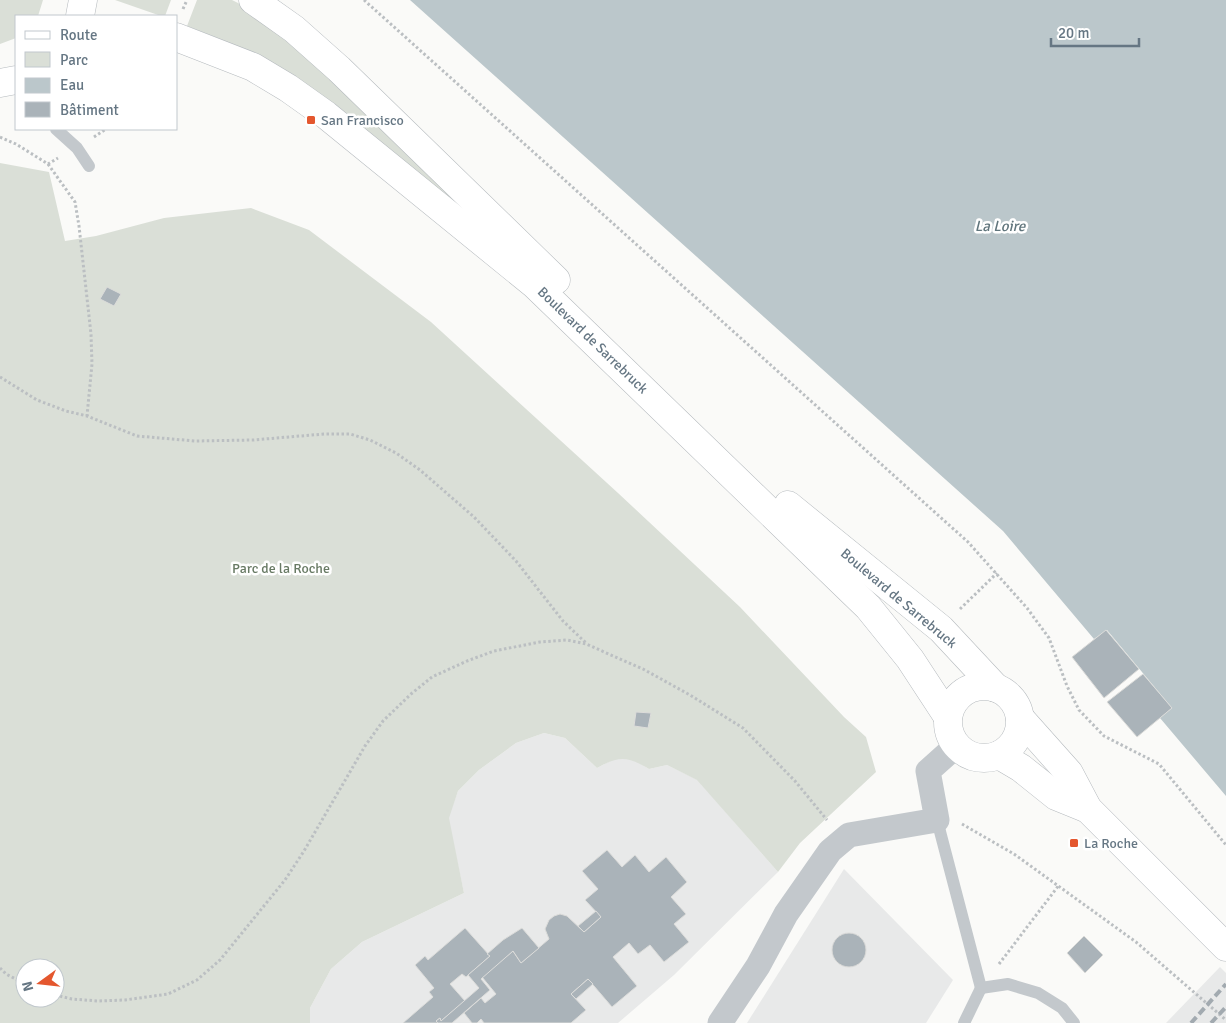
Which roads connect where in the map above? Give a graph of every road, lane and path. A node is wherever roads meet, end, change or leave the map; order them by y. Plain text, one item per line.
1 (83, 0) edge
2 (253, 0) edge
3 (364, 0) edge
4 (80, 15) edge
5 (178, 38) edge
6 (57, 130) edge
7 (0, 137) edge
8 (77, 148) junction
9 (48, 164) junction
10 (89, 166) dead end
11 (0, 378) edge
12 (87, 416) junction
13 (586, 644) junction
14 (996, 688) junction
15 (948, 718) junction
16 (1020, 718) junction
17 (957, 745) junction
18 (999, 755) junction
19 (1088, 809) junction
20 (937, 820) junction
21 (844, 839) junction
22 (1226, 845) edge
23 (1059, 885) junction
24 (1226, 947) edge
25 (0, 968) edge
26 (15, 979) edge
27 (981, 988) junction
28 (65, 997) edge
29 (1226, 1020) edge
30 (720, 1023) edge
31 (964, 1023) edge
32 (1074, 1023) edge

1 - 4 main road
2 - 14 main road, Boulevard de Sarrebruck
3 - 22 path
5 - 15 main road, Boulevard de Sarrebruck
6 - 8 lane
7 - 9 path
8 - 9 path
8 - 10 lane
9 - 12 path
11 - 12 path
12 - 13 path
13 - 21 path
13 - 28 path
14 - 15 main road
14 - 16 main road
15 - 17 main road
16 - 18 main road
16 - 19 main road
17 - 18 main road
17 - 20 street
18 - 19 main road
19 - 24 main road
20 - 21 street
20 - 23 path
20 - 27 lane
21 - 30 street
23 - 27 path
23 - 29 path
25 - 26 path
27 - 31 lane
27 - 32 lane

